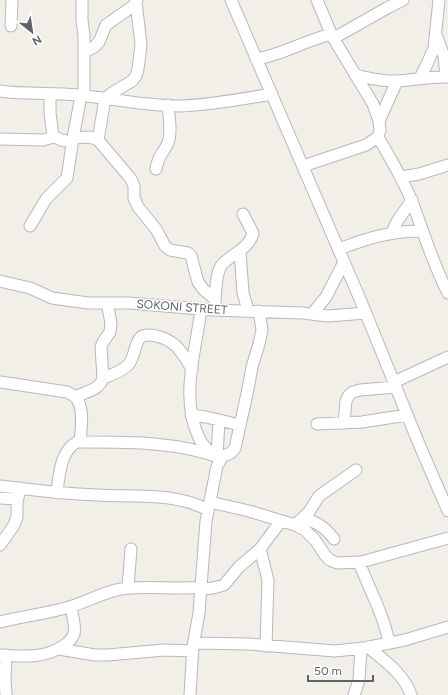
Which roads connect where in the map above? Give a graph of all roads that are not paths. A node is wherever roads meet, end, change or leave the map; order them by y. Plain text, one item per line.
1 (12, 0) edge
2 (82, 0) edge
3 (231, 0) edge
4 (317, 0) edge
5 (403, 0) edge
6 (439, 0) edge
7 (137, 1) edge
8 (11, 26) dead end
9 (435, 33) junction
10 (333, 36) junction
11 (84, 52) junction
12 (256, 59) junction
13 (355, 75) junction
14 (447, 77) edge
15 (420, 78) junction
16 (397, 81) junction
17 (0, 91) edge
18 (50, 94) junction
19 (272, 94) junction
20 (83, 96) junction
21 (105, 99) junction
22 (168, 105) junction
23 (379, 121) junction
24 (54, 137) junction
25 (378, 137) junction
26 (73, 140) junction
27 (98, 140) junction
28 (1, 142) edge
29 (448, 165) edge
30 (303, 166) junction
31 (156, 169) dead end
32 (401, 177) junction
33 (412, 200) junction
34 (242, 214) dead end
35 (30, 226) dead end
36 (422, 231) junction
37 (392, 232) junction
38 (339, 249) junction
39 (240, 251) junction
40 (344, 262) junction
41 (0, 282) edge
42 (448, 293) edge
43 (107, 303) junction
44 (215, 304) junction
45 (201, 309) junction
46 (254, 310) junction
47 (366, 313) junction
48 (312, 314) junction
49 (448, 357) edge
50 (192, 369) junction
51 (103, 378) junction
52 (0, 382) edge
53 (395, 384) junction
54 (75, 397) junction
55 (192, 415) junction
56 (408, 415) junction
57 (219, 421) junction
58 (344, 423) junction
59 (317, 424) dead end
60 (240, 425) junction
61 (80, 442) junction
62 (217, 456) junction
63 (356, 470) dead end
64 (0, 486) edge
65 (57, 493) junction
66 (19, 494) junction
67 (0, 498) edge
68 (446, 499) edge
69 (209, 506) junction
70 (448, 511) edge
71 (281, 520) junction
72 (299, 521) junction
73 (448, 538) edge
74 (334, 539) dead end
75 (0, 545) edge
76 (131, 549) dead end
77 (260, 549) junction
78 (359, 562) junction
79 (128, 588) junction
80 (201, 588) junction
81 (71, 607) junction
82 (0, 622) edge
83 (448, 627) edge
84 (388, 643) junction
85 (266, 646) junction
86 (193, 647) junction
87 (365, 648) junction
88 (58, 649) junction
89 (3, 655) edge
90 (6, 695) edge
91 (190, 695) edge
92 (354, 695) edge
93 (411, 695) edge

1 - 8 street
2 - 11 street
3 - 12 street
4 - 10 street
5 - 10 street
6 - 9 street
7 - 11 street
7 - 21 street
9 - 14 street
9 - 15 street
10 - 12 street
10 - 13 street
11 - 20 street
12 - 19 street
13 - 16 street
13 - 23 street
14 - 15 street
15 - 16 street
16 - 23 street
17 - 18 street
18 - 20 street
18 - 24 street
19 - 22 street
19 - 30 street
20 - 21 street
20 - 26 street
21 - 22 street
21 - 27 street
22 - 31 street
23 - 25 street
24 - 26 street
24 - 28 street
25 - 30 street
25 - 32 street
26 - 27 street
26 - 35 street
27 - 44 street
29 - 32 street
30 - 38 street
32 - 33 street
33 - 36 street
33 - 37 street
34 - 39 street
36 - 37 street
36 - 42 street
37 - 38 street
38 - 40 street
39 - 44 street
39 - 46 street
40 - 47 street
40 - 48 street
41 - 43 street, SOKONI STREET
43 - 45 street, SOKONI STREET
43 - 51 street
44 - 45 street, SOKONI STREET
44 - 46 street, SOKONI STREET
45 - 50 street
46 - 48 street, SOKONI STREET
46 - 60 street
47 - 48 street, SOKONI STREET
47 - 53 street
49 - 53 street
50 - 51 street
50 - 55 street
51 - 54 street
52 - 54 street
53 - 56 street
53 - 58 street
54 - 61 street
55 - 57 street
55 - 62 street
56 - 58 street
56 - 68 street
57 - 60 street
57 - 62 street
58 - 59 street
60 - 62 street
61 - 62 street
61 - 65 street
62 - 69 street
63 - 72 street
64 - 66 street
65 - 66 street
65 - 69 street
66 - 67 street
66 - 75 street
68 - 70 street
69 - 71 street
69 - 80 street
71 - 72 street
71 - 77 street
72 - 74 street
72 - 78 street
73 - 78 street
76 - 79 street
77 - 80 street
77 - 85 street
78 - 84 street
79 - 80 street
79 - 81 street
80 - 86 street
81 - 82 street
81 - 88 street
83 - 84 street
84 - 87 street
85 - 86 street
85 - 87 street
86 - 88 street
86 - 91 street
87 - 92 street
87 - 93 street
88 - 89 street
89 - 90 street

